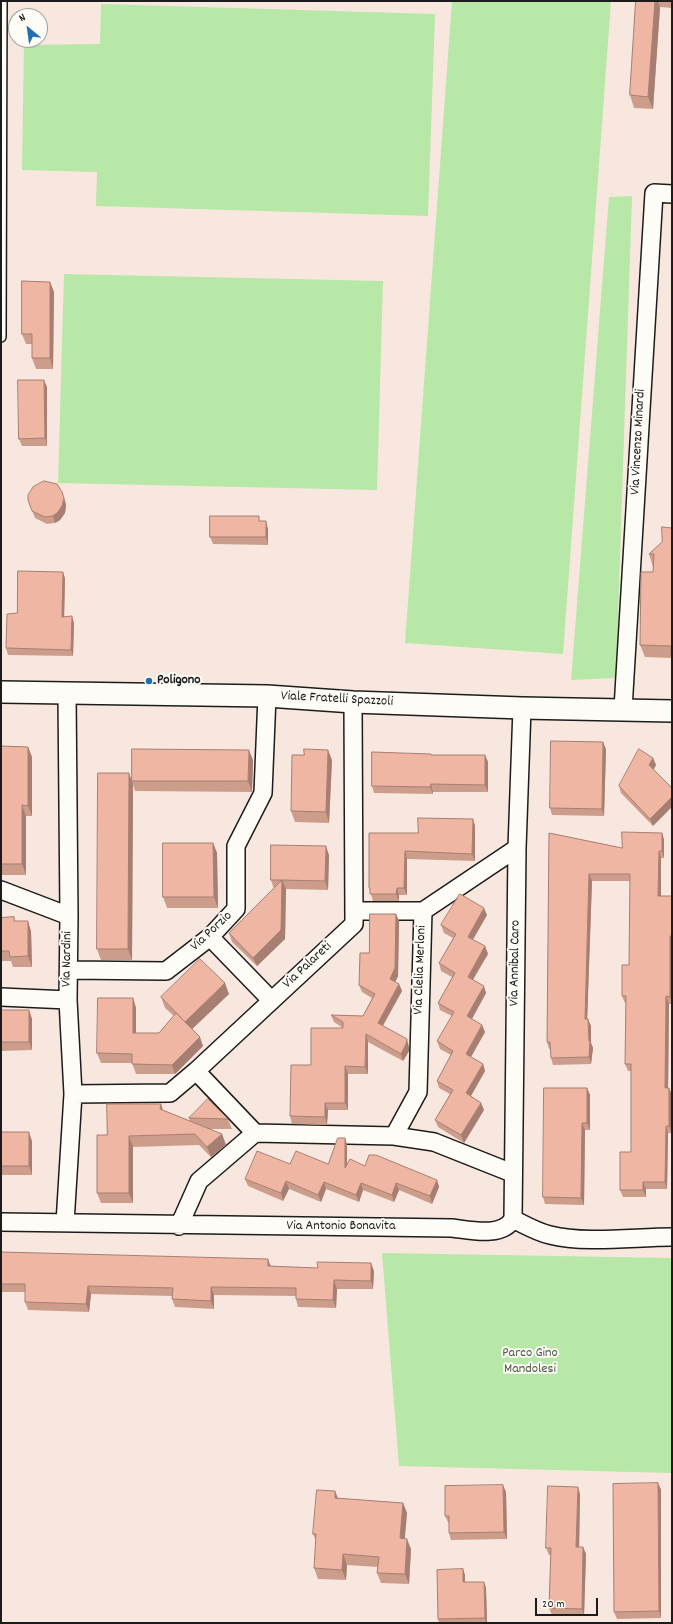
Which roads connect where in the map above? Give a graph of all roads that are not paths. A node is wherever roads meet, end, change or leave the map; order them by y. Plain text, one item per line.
1 (2, 1) edge
2 (2, 144) edge
3 (672, 194) edge
4 (1, 337) edge
5 (1, 692) edge
6 (66, 694) junction
7 (267, 696) junction
8 (353, 702) junction
9 (522, 708) junction
10 (623, 709) junction
11 (672, 711) edge
12 (517, 848) junction
13 (1, 890) edge
14 (355, 911) junction
15 (423, 911) junction
16 (69, 916) junction
17 (210, 937) junction
18 (69, 970) junction
19 (1, 997) edge
20 (68, 1000) junction
21 (271, 1000) junction
22 (196, 1071) junction
23 (73, 1094) junction
24 (255, 1133) junction
25 (394, 1136) junction
26 (512, 1173) junction
27 (513, 1219) junction
28 (1, 1222) edge
29 (65, 1223) junction
30 (179, 1226) junction
31 (672, 1237) edge

1 - 2 lane
2 - 4 lane
3 - 10 street, Via Vincenzo Minardi
5 - 6 street, Viale Fratelli Spazzoli
6 - 7 street, Viale Fratelli Spazzoli
6 - 16 street, Via Nardini
7 - 8 street, Viale Fratelli Spazzoli
7 - 17 street, Via Porzio
8 - 9 street, Viale Fratelli Spazzoli
8 - 14 street, Via Palareti
9 - 10 street, Viale Fratelli Spazzoli
9 - 12 street, Via Annibal Caro
10 - 11 street, Viale Fratelli Spazzoli
12 - 15 street, Via Clelia Merloni
12 - 26 street, Via Annibal Caro
13 - 16 street
14 - 15 street
14 - 21 street, Via Palareti
15 - 25 street, Via Clelia Merloni
16 - 18 street, Via Nardini
17 - 18 street, Via Porzio
17 - 21 street
18 - 20 street, Via Nardini
19 - 20 street
20 - 23 street, Via Nardini
21 - 22 street, Via Palareti
22 - 23 street, Via Palareti
22 - 24 street
23 - 29 street, Via Nardini
24 - 25 street
24 - 30 street
25 - 26 street
26 - 27 street, Via Annibal Caro
27 - 30 street, Via Antonio Bonavita
27 - 31 street
28 - 29 street, Via Antonio Bonavita
29 - 30 street, Via Antonio Bonavita

